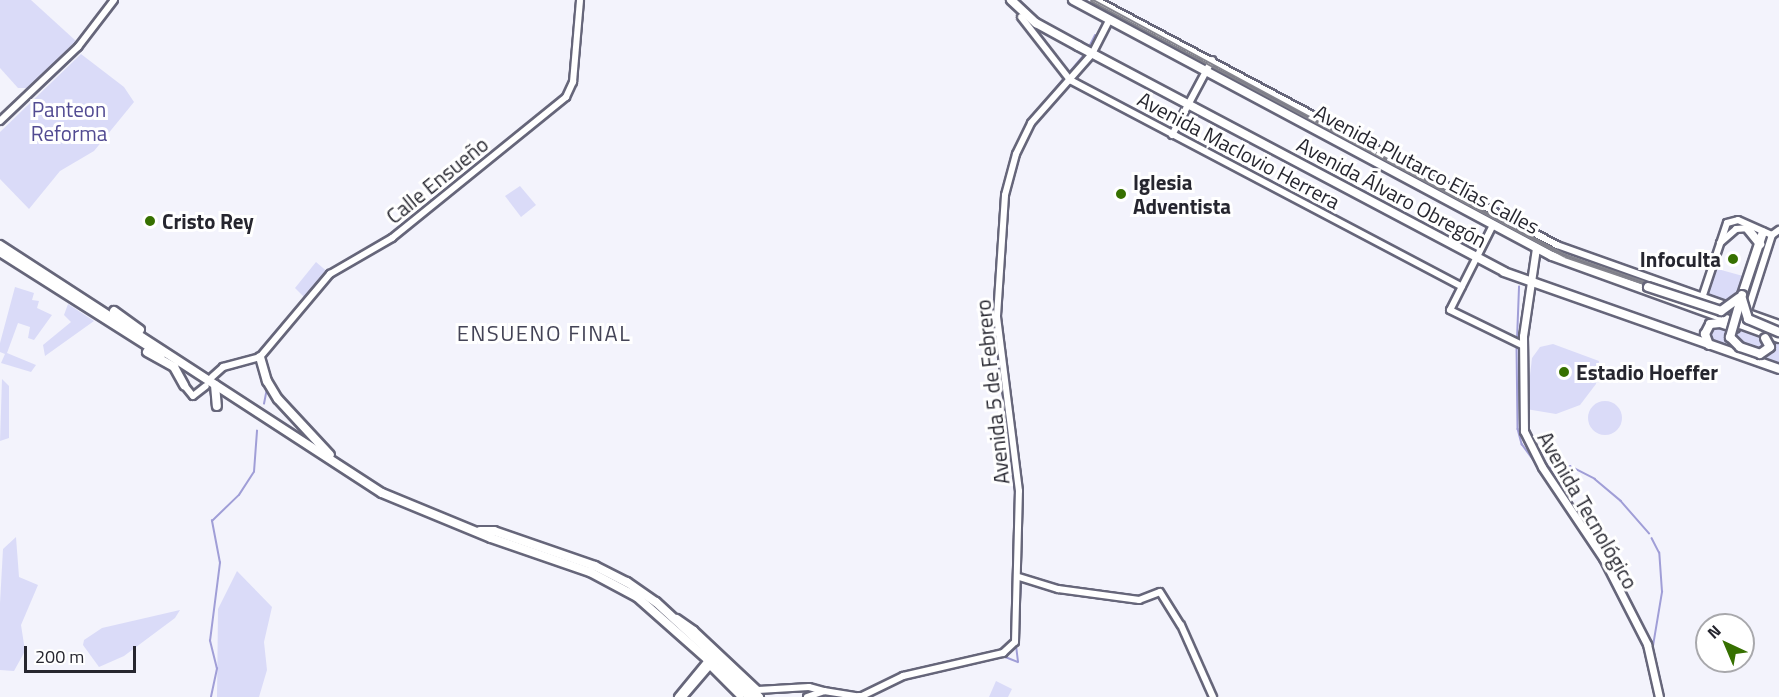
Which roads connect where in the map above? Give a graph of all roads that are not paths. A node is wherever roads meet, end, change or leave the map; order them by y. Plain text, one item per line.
1 (114, 0) edge
2 (580, 0) edge
3 (1011, 0) edge
4 (1073, 0) edge
5 (1096, 0) edge
6 (1021, 16) dead end
7 (1109, 20) junction
8 (1092, 54) junction
9 (1212, 60) junction
10 (1206, 71) junction
11 (1070, 80) junction
12 (1189, 104) junction
13 (0, 121) edge
14 (1172, 135) junction
15 (1493, 225) junction
16 (1742, 225) junction
17 (1724, 227) junction
18 (1779, 230) edge
19 (1760, 231) junction
20 (1728, 233) junction
21 (1772, 235) junction
22 (1719, 243) junction
23 (0, 245) edge
24 (1759, 246) junction
25 (1536, 248) junction
26 (0, 252) edge
27 (1477, 258) junction
28 (1607, 276) junction
29 (1530, 282) junction
30 (1462, 287) junction
31 (1742, 295) junction
32 (1702, 298) junction
33 (114, 311) dead end
34 (1749, 313) junction
35 (1779, 324) edge
36 (1779, 333) edge
37 (131, 337) junction
38 (1779, 338) edge
39 (149, 345) junction
40 (1522, 345) junction
41 (1709, 345) junction
42 (260, 357) junction
43 (1779, 369) edge
44 (199, 375) junction
45 (214, 381) junction
46 (184, 385) junction
47 (206, 386) dead end
48 (217, 406) dead end
49 (344, 469) junction
50 (479, 531) junction
51 (1019, 577) junction
52 (713, 658) junction
53 (824, 691) junction
54 (1657, 695) edge
55 (752, 696) edge
56 (678, 697) edge
57 (683, 697) edge
58 (741, 697) edge
59 (807, 697) edge
60 (860, 697) edge
61 (1213, 697) edge

1 - 13 street
2 - 42 street, Calle Ensueño
3 - 8 main road, Avenida Álvaro Obregón
4 - 7 main road, Avenida Plutarco Elías Calles
5 - 9 street
6 - 11 street, Avenida Maclovio Herrera
7 - 8 street, Avenida 5 de Febrero
7 - 10 main road, Avenida Plutarco Elías Calles
8 - 11 street, Avenida 5 de Febrero
8 - 12 main road, Avenida Álvaro Obregón
9 - 10 street
9 - 32 street
10 - 12 street
10 - 15 main road, Avenida Plutarco Elías Calles
11 - 14 street, Avenida Maclovio Herrera
11 - 51 street, Avenida 5 de Febrero
12 - 14 street
12 - 27 main road, Avenida Álvaro Obregón
14 - 30 street, Avenida Maclovio Herrera
15 - 25 main road, Avenida Plutarco Elías Calles
15 - 27 street
16 - 17 street
16 - 19 street
16 - 19 street
16 - 20 street
16 - 24 main road
17 - 20 street
17 - 22 street
18 - 21 street
19 - 21 street
19 - 24 main road
20 - 22 street
21 - 34 street
22 - 32 street
23 - 39 main road
24 - 31 main road
25 - 28 main road, Avenida Plutarco Elías Calles
25 - 29 main road, Avenida Tecnológico
26 - 37 main road
27 - 29 main road, Avenida Álvaro Obregón
27 - 30 street
28 - 31 main road, bridge
28 - 38 main road, Avenida Plutarco Elías Calles
29 - 40 main road, Avenida Tecnológico
29 - 41 main road, Avenida Álvaro Obregón
30 - 40 street
31 - 36 main road, bridge
31 - 41 main road, bridge
32 - 34 street
33 - 39 main road
34 - 35 street
37 - 39 main road
37 - 46 main road
39 - 44 main road
40 - 54 main road, Avenida Tecnológico
41 - 43 main road, Avenida Álvaro Obregón
42 - 45 street
42 - 49 main road
44 - 45 main road
44 - 46 main road
45 - 48 main road
45 - 49 main road
46 - 47 street
49 - 50 main road
50 - 52 main road
50 - 52 main road
51 - 60 street, Avenida 5 de Febrero
51 - 61 street
52 - 53 street
52 - 55 main road
52 - 56 street
52 - 57 street
52 - 58 street
53 - 59 street
53 - 60 street

